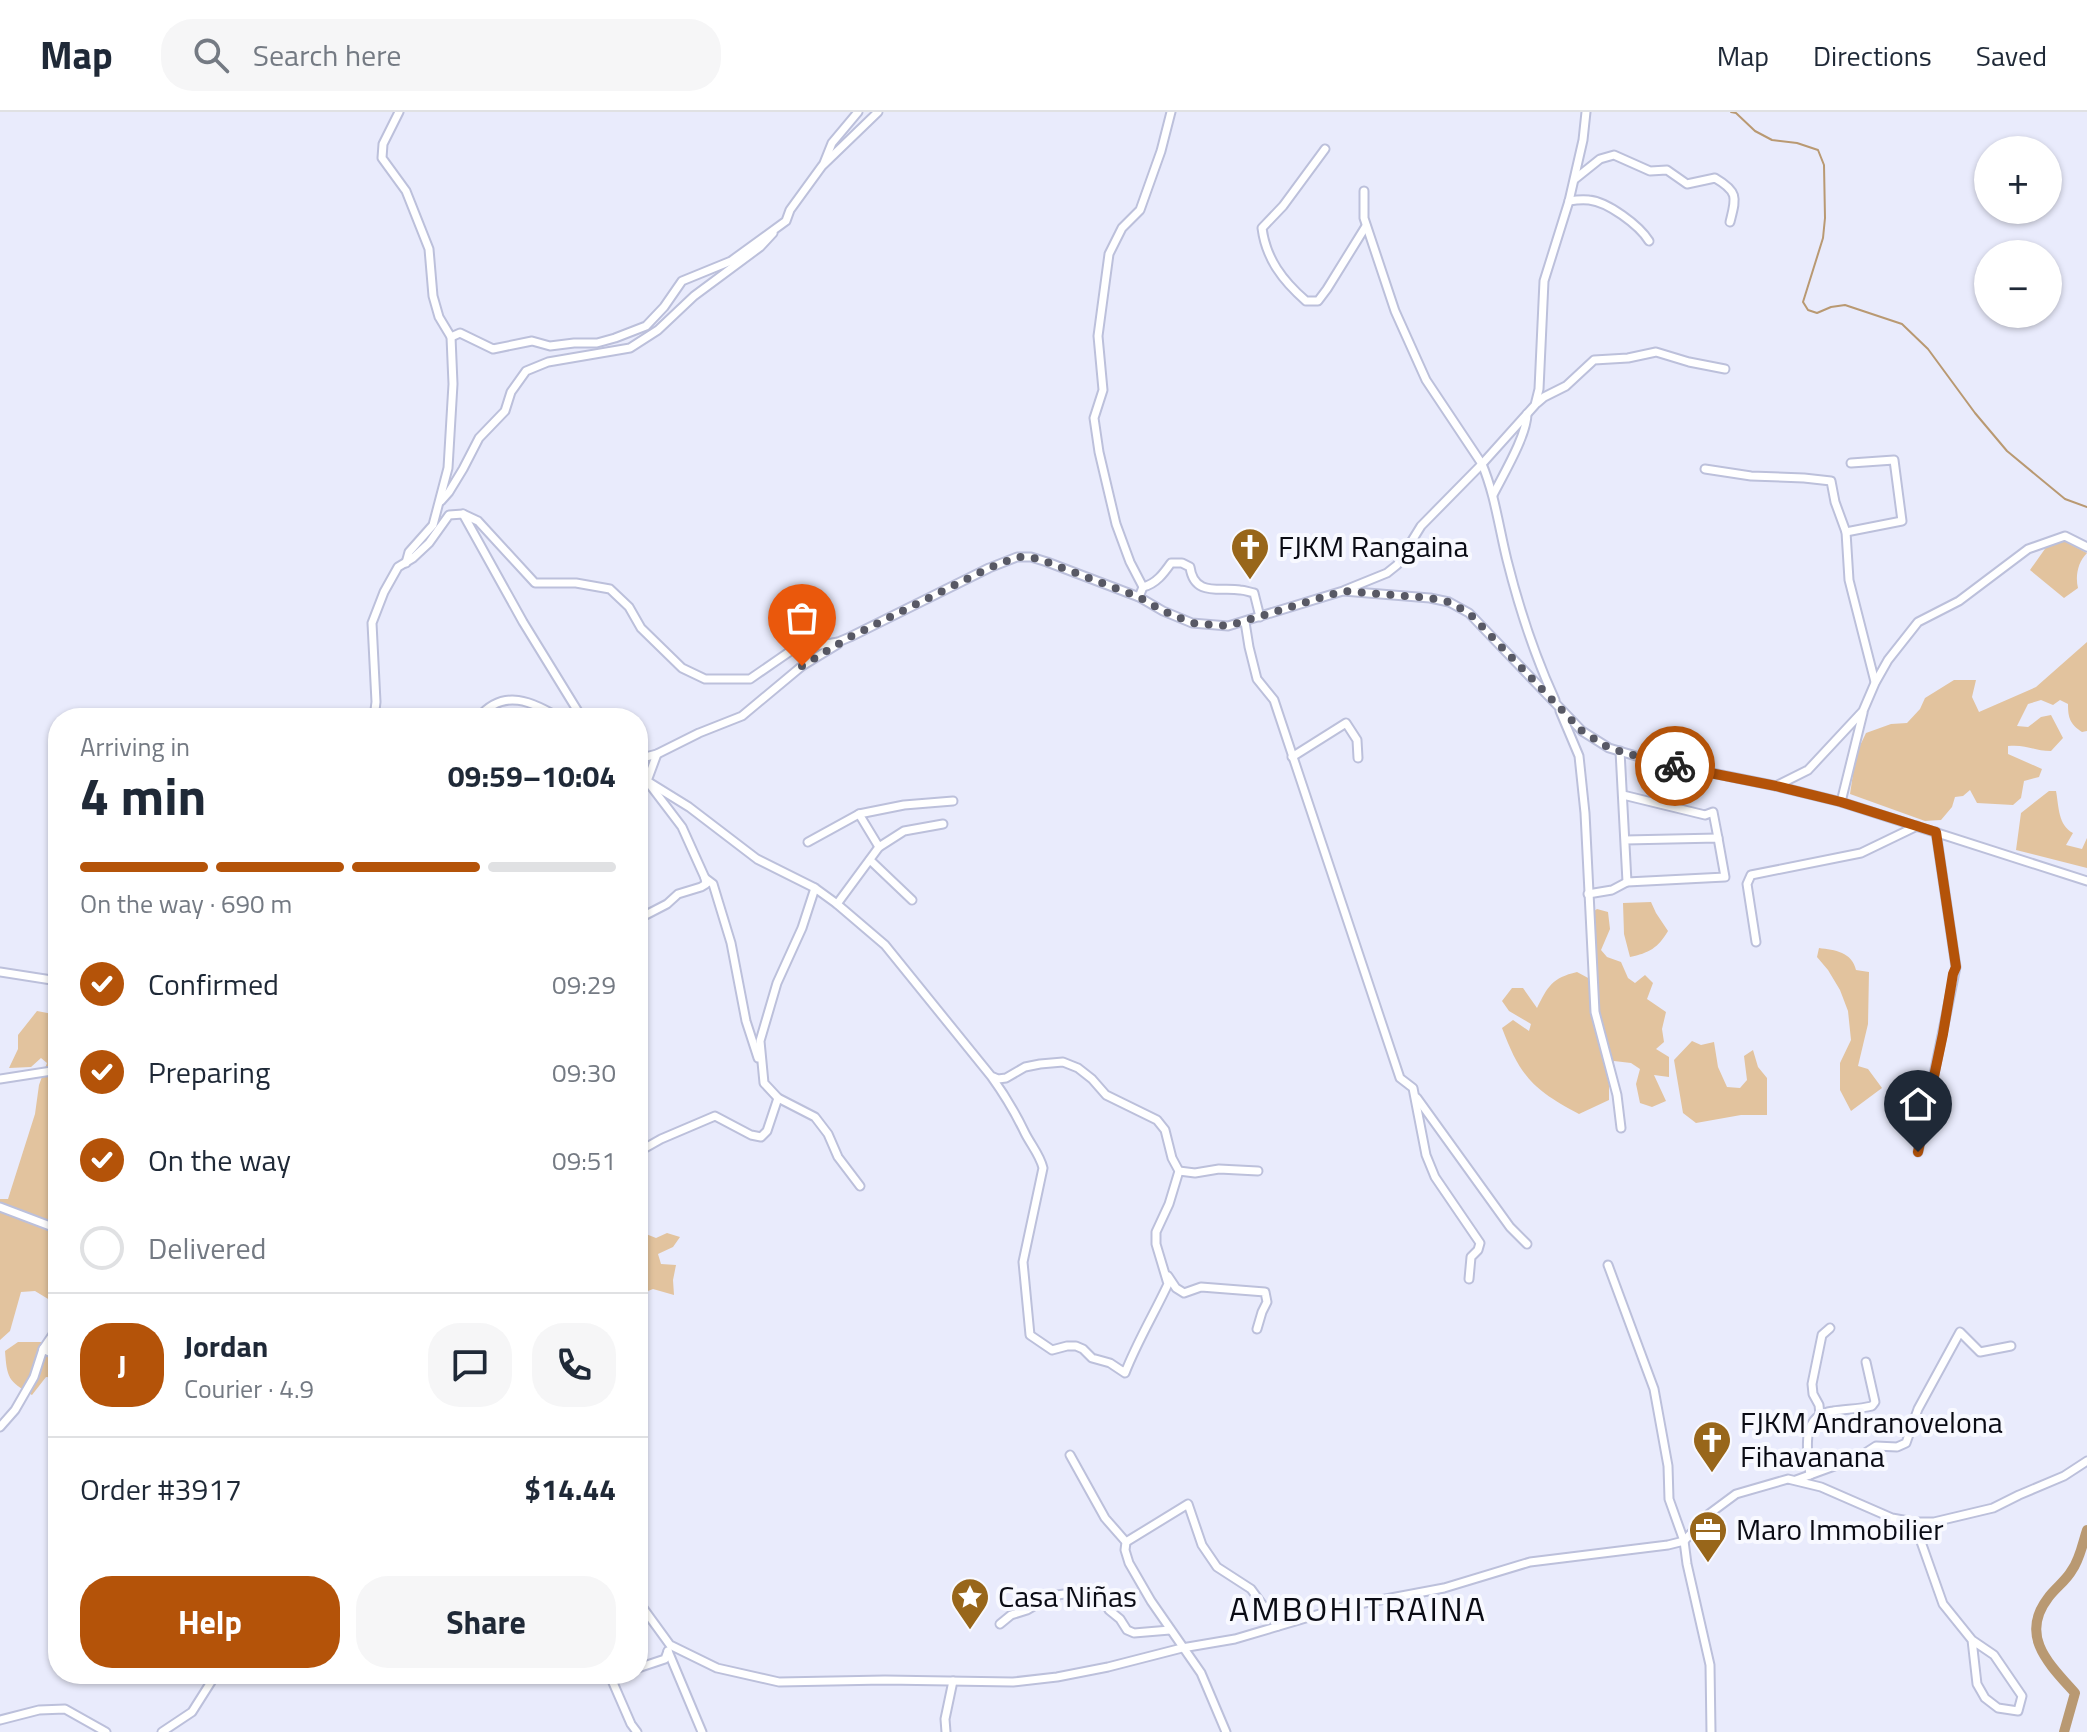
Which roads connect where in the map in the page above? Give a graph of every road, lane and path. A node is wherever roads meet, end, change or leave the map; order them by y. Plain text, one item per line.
1 (399, 112) edge
2 (858, 112) edge
3 (878, 112) edge
4 (1171, 112) edge
5 (1586, 112) edge
6 (1325, 149) dead end
7 (822, 166) junction
8 (1573, 181) junction
9 (1364, 191) dead end
10 (1569, 201) junction
11 (786, 221) junction
12 (1730, 222) dead end
13 (1366, 226) junction
14 (1649, 241) dead end
15 (451, 337) junction
16 (1725, 369) dead end
17 (1535, 405) junction
18 (1527, 414) junction
19 (1851, 463) dead end
20 (1482, 464) junction
21 (1705, 469) dead end
22 (1493, 495) junction
23 (439, 503) junction
24 (463, 514) junction
25 (1846, 532) junction
26 (2087, 547) edge
27 (406, 563) junction
28 (1143, 587) junction
29 (1343, 591) junction
30 (1139, 597) junction
31 (1260, 617) junction
32 (1245, 622) junction
33 (850, 637) junction
34 (1875, 683) junction
35 (1557, 705) junction
36 (375, 708) edge
37 (489, 708) edge
38 (542, 708) edge
39 (576, 708) edge
40 (1863, 711) junction
41 (1620, 751) junction
42 (657, 754) junction
43 (648, 756) edge
44 (1292, 757) junction
45 (1358, 758) dead end
46 (648, 778) edge
47 (648, 782) edge
48 (648, 782) edge
49 (1776, 786) junction
50 (1623, 795) junction
51 (953, 801) dead end
52 (1841, 802) junction
53 (859, 814) junction
54 (943, 824) dead end
55 (1917, 826) junction
56 (1936, 832) junction
57 (1718, 838) junction
58 (1625, 840) junction
59 (808, 842) dead end
60 (879, 847) junction
61 (870, 860) junction
62 (705, 878) junction
63 (2087, 881) edge
64 (1627, 882) junction
65 (815, 888) junction
66 (1588, 894) junction
67 (912, 900) dead end
68 (837, 904) junction
69 (648, 914) edge
70 (1756, 942) dead end
71 (0, 972) edge
72 (48, 979) edge
73 (48, 1072) edge
74 (764, 1075) junction
75 (991, 1076) junction
76 (0, 1079) edge
77 (1415, 1096) junction
78 (778, 1098) junction
79 (1621, 1128) dead end
80 (648, 1146) edge
81 (1918, 1152) dead end
82 (1179, 1171) junction
83 (1258, 1171) dead end
84 (860, 1186) dead end
85 (0, 1207) edge
86 (48, 1225) edge
87 (1527, 1244) dead end
88 (1608, 1265) dead end
89 (1167, 1274) junction
90 (1469, 1279) dead end
91 (1830, 1328) dead end
92 (1257, 1329) dead end
93 (48, 1342) edge
94 (2011, 1346) dead end
95 (43, 1349) junction
96 (48, 1351) edge
97 (1866, 1362) dead end
98 (1820, 1415) junction
99 (0, 1427) edge
100 (1070, 1455) dead end
101 (2087, 1461) edge
102 (1810, 1475) junction
103 (1794, 1481) junction
104 (1914, 1522) junction
105 (1684, 1541) junction
106 (1126, 1542) junction
107 (648, 1616) edge
108 (1000, 1624) dead end
109 (1278, 1626) junction
110 (1170, 1630) junction
111 (1972, 1640) junction
112 (669, 1648) junction
113 (1182, 1648) junction
114 (648, 1665) edge
115 (953, 1681) junction
116 (210, 1684) edge
117 (614, 1684) edge
118 (0, 1720) edge
119 (106, 1732) edge
120 (162, 1732) edge
121 (637, 1732) edge
122 (702, 1732) edge
123 (946, 1732) edge
124 (1226, 1732) edge
125 (1711, 1732) edge

1 - 15 street
2 - 7 street
3 - 7 street
4 - 28 street
5 - 8 street
6 - 13 street
7 - 11 street
8 - 10 street
8 - 12 street
9 - 13 street
10 - 14 street
10 - 17 street
11 - 15 street
11 - 23 street
13 - 20 street
15 - 23 street
16 - 17 street
17 - 18 street
18 - 20 street
18 - 22 street
19 - 25 street
20 - 22 street
20 - 29 street
21 - 25 street
22 - 35 street
23 - 27 street
24 - 27 street
24 - 33 street
24 - 39 street
25 - 34 street
26 - 34 street
27 - 36 street
28 - 30 street
28 - 31 street
29 - 31 street
29 - 35 street
30 - 32 street
30 - 33 street
31 - 32 street
32 - 44 street
33 - 42 street
34 - 40 street
35 - 41 street
35 - 66 street
37 - 38 street
40 - 49 street
40 - 52 street
41 - 49 street
41 - 50 street
42 - 43 street
42 - 46 street
44 - 45 street
44 - 77 street
47 - 62 street
48 - 65 street
49 - 52 street
50 - 57 street
50 - 58 street
51 - 53 street
52 - 55 street
53 - 59 street
53 - 60 street
54 - 60 street
55 - 56 street
55 - 70 street
56 - 63 street
56 - 81 street
57 - 58 street
57 - 64 street
58 - 64 street
60 - 61 street
61 - 67 street
61 - 68 street
62 - 69 street
62 - 74 street
64 - 66 street
65 - 68 street
65 - 74 street
66 - 79 street
68 - 75 street
71 - 72 street
73 - 76 street
74 - 78 street
75 - 82 street
75 - 89 street
77 - 87 street
77 - 90 street
78 - 80 street
78 - 84 street
82 - 83 street
82 - 89 street
85 - 86 street
88 - 105 street
89 - 92 street
91 - 98 street
93 - 95 street
94 - 102 street
95 - 96 street
95 - 99 street
97 - 98 street
98 - 102 street
100 - 106 street
101 - 104 street
102 - 103 street
103 - 104 street
103 - 105 street
104 - 111 street
105 - 109 street
105 - 125 street
106 - 109 street
106 - 110 street
107 - 112 street
108 - 110 street
109 - 113 street
110 - 113 street
111 - 111 street
112 - 114 street
112 - 115 street
112 - 122 street
113 - 115 street
113 - 124 street
115 - 123 street
116 - 120 street
117 - 121 street
118 - 119 street

